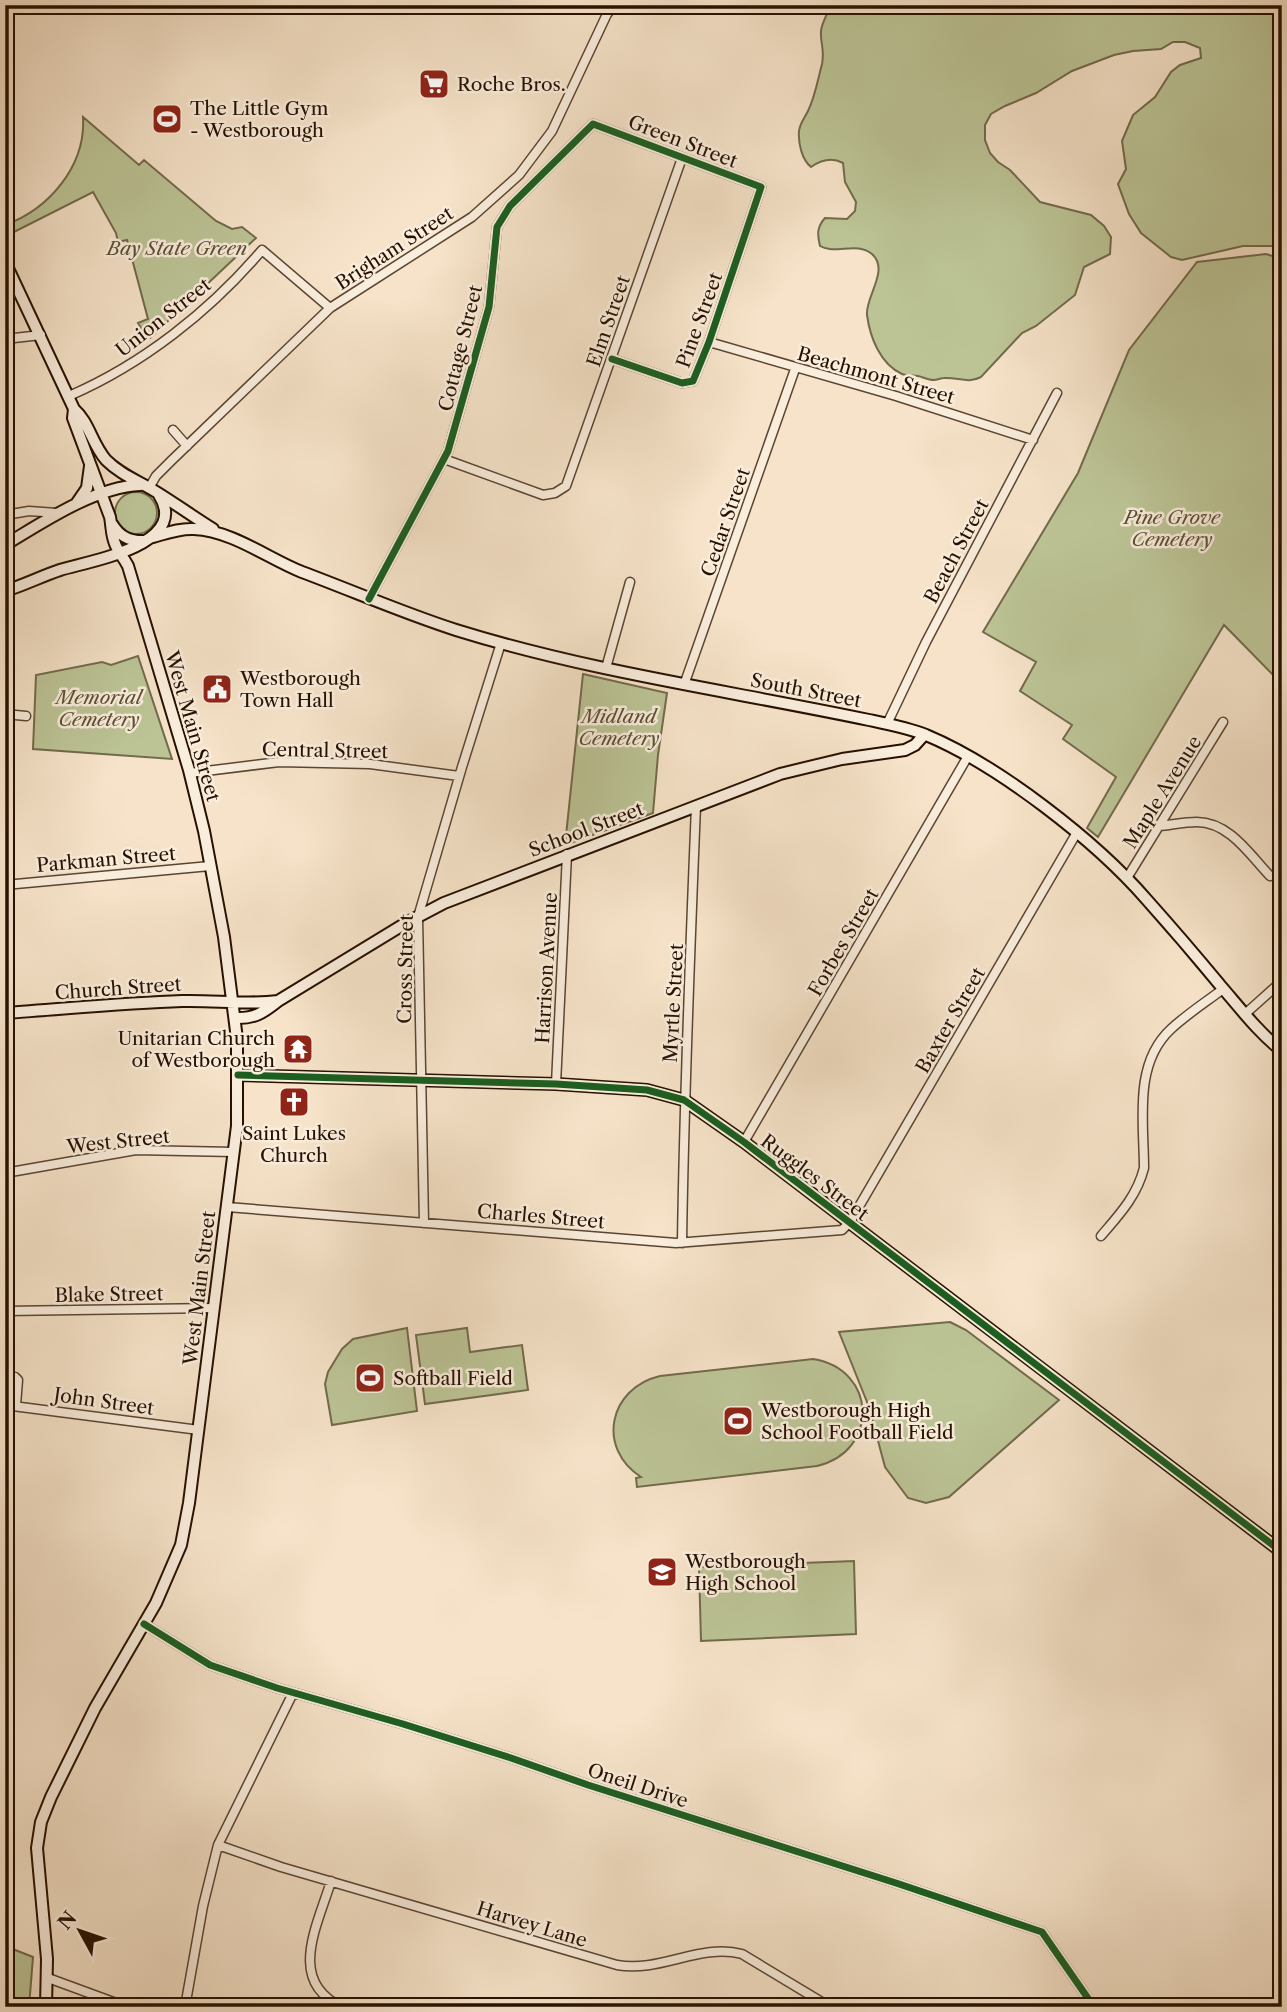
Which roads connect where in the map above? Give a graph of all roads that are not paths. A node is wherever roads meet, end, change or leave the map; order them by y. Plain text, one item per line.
1 (614, 5) edge
2 (593, 124) joint
3 (682, 158) junction
4 (761, 187) joint
5 (5, 262) edge
6 (330, 308) junction
7 (41, 335) junction
8 (5, 339) edge
9 (709, 342) junction
10 (612, 359) junction
11 (795, 369) junction
12 (1057, 393) dead end
13 (69, 396) junction
14 (74, 409) junction
15 (173, 430) dead end
16 (1033, 440) junction
17 (187, 446) junction
18 (444, 459) junction
19 (90, 466) junction
20 (146, 486) junction
21 (122, 489) junction
22 (102, 495) junction
23 (159, 495) junction
24 (76, 505) junction
25 (57, 513) junction
26 (5, 515) edge
27 (110, 519) junction
28 (224, 536) junction
29 (150, 539) junction
30 (5, 545) edge
31 (123, 556) junction
32 (630, 582) dead end
33 (5, 592) edge
34 (369, 598) junction
35 (501, 643) junction
36 (606, 668) junction
37 (684, 685) junction
38 (5, 714) edge
39 (26, 716) dead end
40 (1223, 722) dead end
41 (887, 724) junction
42 (923, 734) junction
43 (968, 756) junction
44 (190, 773) junction
45 (459, 776) junction
46 (696, 806) junction
47 (1159, 826) junction
48 (1076, 834) junction
49 (567, 854) junction
50 (210, 866) junction
51 (1269, 876) dead end
52 (1127, 878) junction
53 (5, 885) edge
54 (418, 917) junction
55 (1282, 981) edge
56 (1223, 989) junction
57 (232, 1001) junction
58 (278, 1002) junction
59 (5, 1013) edge
60 (1245, 1014) junction
61 (235, 1018) junction
62 (1282, 1051) edge
63 (238, 1075) junction
64 (421, 1082) junction
65 (556, 1084) junction
66 (684, 1100) junction
67 (744, 1142) junction
68 (234, 1152) junction
69 (5, 1173) edge
70 (227, 1207) junction
71 (850, 1222) junction
72 (424, 1223) junction
73 (1101, 1236) dead end
74 (682, 1243) junction
75 (214, 1308) junction
76 (5, 1311) edge
77 (15, 1377) dead end
78 (5, 1405) edge
79 (16, 1405) junction
80 (199, 1430) junction
81 (1282, 1552) edge
82 (144, 1624) junction
83 (293, 1693) junction
84 (218, 1845) junction
85 (331, 1881) junction
86 (48, 1978) junction
87 (46, 2007) edge
88 (127, 2007) edge
89 (185, 2007) edge
90 (342, 2007) edge
91 (830, 2007) edge
92 (1094, 2007) edge

1 - 6 street, Brigham Street
2 - 3 street, Green Street
2 - 18 street, Cottage Street
3 - 4 street, Green Street
3 - 10 street, Elm Street
4 - 9 street, Pine Street
5 - 7 main road
6 - 13 street, Union Street
6 - 17 street, Brigham Street
7 - 8 street
7 - 13 main road
9 - 10 street, Pine Street
9 - 11 street, Beachmont Street
10 - 18 street, Elm Street
11 - 16 street, Beachmont Street
11 - 37 street, Cedar Street
12 - 16 street, Beach Street
13 - 14 main road
14 - 19 main road, West Main Street
14 - 20 main road
15 - 17 street
16 - 41 street, Beach Street
17 - 20 street, Brigham Street
18 - 34 street, Cottage Street
19 - 22 main road, West Main Street
19 - 24 main road
20 - 21 main road
20 - 23 main road
21 - 22 main road
21 - 27 main road
22 - 24 main road
22 - 27 main road, West Main Street
23 - 28 main road, South Street
23 - 29 main road
24 - 25 main road
25 - 26 street
25 - 30 main road
27 - 29 main road
27 - 31 main road, West Main Street
28 - 29 main road, South Street
28 - 34 main road, South Street
29 - 31 main road, South Street
31 - 33 main road, South Street
31 - 44 main road, West Main Street
32 - 36 street
34 - 35 main road, South Street
35 - 36 main road, South Street
35 - 45 street, Cross Street
36 - 37 main road, South Street
37 - 41 main road, South Street
38 - 39 street
40 - 47 street, Maple Avenue
41 - 42 main road, South Street
42 - 43 main road, South Street
42 - 46 main road, School Street
43 - 48 main road, South Street
43 - 67 street, Forbes Street
44 - 45 street, Central Street
44 - 50 main road, West Main Street
45 - 54 street, Cross Street
46 - 49 main road, School Street
46 - 66 street, Myrtle Street
47 - 51 street
47 - 52 street, Maple Avenue
48 - 52 main road, South Street
48 - 71 street, Baxter Street
49 - 54 main road, School Street
49 - 65 street, Harrison Avenue
50 - 53 street, Parkman Street
50 - 57 main road, West Main Street
52 - 56 main road, South Street
54 - 58 main road, School Street
54 - 64 street, Cross Street
55 - 60 street
56 - 60 main road, South Street
56 - 73 street
57 - 58 main road
57 - 59 main road, Church Street
57 - 61 main road, West Main Street
58 - 61 main road, School Street
60 - 62 main road, South Street
61 - 63 main road, West Main Street
63 - 64 main road, Ruggles Street
63 - 68 main road, West Main Street
64 - 65 main road, Ruggles Street
64 - 72 street, Cross Street
65 - 66 main road, Ruggles Street
66 - 67 main road, Ruggles Street
66 - 74 street, Myrtle Street
67 - 71 main road, Ruggles Street
68 - 69 street, West Street
68 - 70 main road, West Main Street
70 - 72 street, Charles Street
70 - 75 main road, West Main Street
71 - 74 street, Charles Street
71 - 81 main road, Ruggles Street
72 - 74 street, Charles Street
75 - 76 street, Blake Street
75 - 80 main road, West Main Street
77 - 79 street
78 - 79 street, John Street
79 - 80 street, John Street
80 - 82 main road, West Main Street
82 - 83 street, Oneil Drive
82 - 86 main road, West Main Street
83 - 84 street
83 - 92 street, Oneil Drive
84 - 85 street, Harvey Lane
84 - 89 street
85 - 90 street
85 - 91 street, Harvey Lane
86 - 87 main road, West Main Street
86 - 88 street

